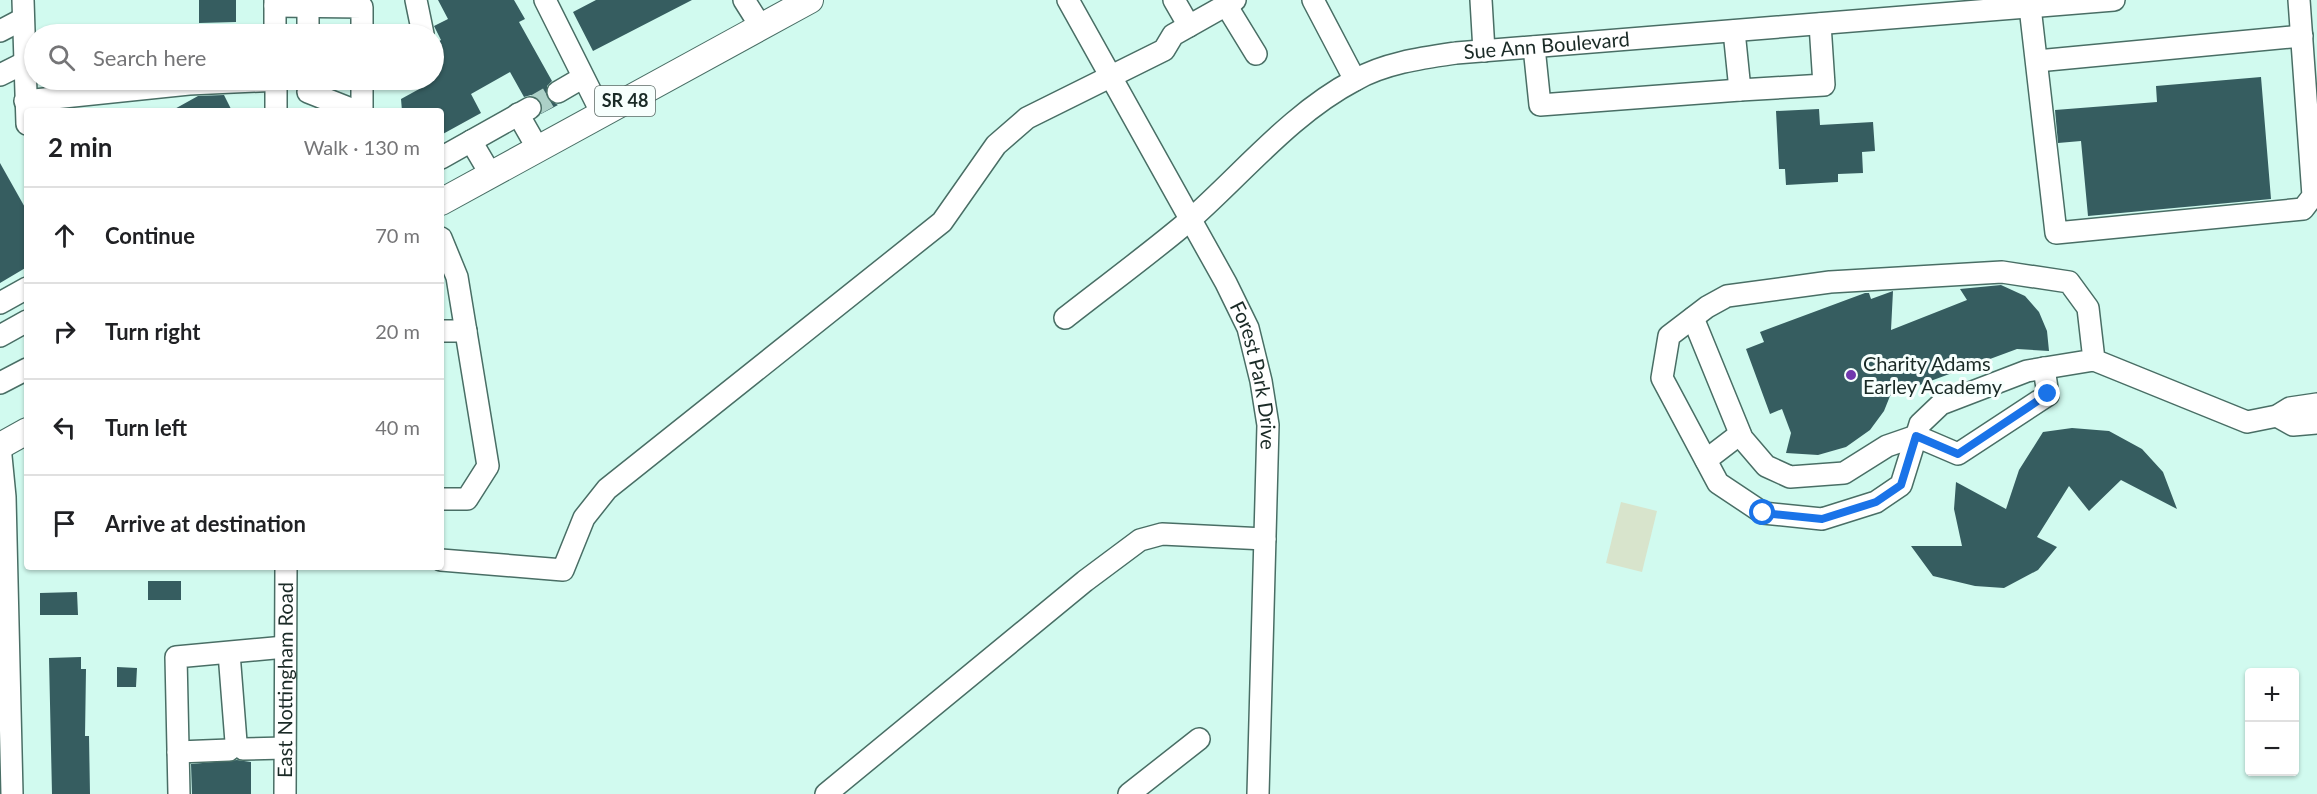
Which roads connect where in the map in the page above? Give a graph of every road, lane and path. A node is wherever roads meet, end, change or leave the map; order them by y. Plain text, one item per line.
1 (416, 0) edge
2 (546, 0) edge
3 (744, 0) edge
4 (810, 0) edge
5 (1068, 0) edge
6 (1174, 0) edge
7 (1313, 0) edge
8 (1481, 0) edge
9 (2114, 0) edge
10 (2299, 0) edge
11 (275, 3) edge
12 (1231, 3) edge
13 (1964, 6) edge
14 (308, 7) junction
15 (2030, 7) junction
16 (23, 10) edge
17 (275, 24) edge
18 (308, 24) edge
19 (362, 24) edge
20 (421, 24) edge
21 (1820, 24) junction
22 (1189, 26) junction
23 (761, 27) junction
24 (0, 31) edge
25 (1734, 31) junction
26 (2302, 36) junction
27 (1534, 47) junction
28 (1484, 51) junction
29 (1256, 54) dead end
30 (2037, 61) junction
31 (24, 63) joint
32 (0, 75) edge
33 (582, 78) junction
34 (1112, 78) junction
35 (1355, 80) junction
36 (25, 90) edge
37 (152, 90) edge
38 (277, 90) edge
39 (362, 90) edge
40 (1740, 90) junction
41 (558, 92) tunnel mouth
42 (308, 94) edge
43 (25, 101) junction
44 (66, 104) edge
45 (26, 108) edge
46 (276, 108) edge
47 (348, 108) edge
48 (362, 108) edge
49 (602, 114) junction
50 (471, 141) junction
51 (538, 149) junction
52 (444, 156) edge
53 (491, 175) junction
54 (444, 200) edge
55 (1191, 219) junction
56 (444, 245) edge
57 (24, 290) edge
58 (0, 303) edge
59 (1700, 312) junction
60 (1065, 318) dead end
61 (24, 323) edge
62 (444, 331) edge
63 (466, 331) junction
64 (0, 336) edge
65 (2094, 360) junction
66 (2044, 368) junction
67 (24, 371) edge
68 (0, 383) edge
69 (2317, 404) edge
70 (2277, 416) junction
71 (2317, 423) edge
72 (24, 433) edge
73 (1740, 434) junction
74 (1916, 436) junction
75 (0, 446) edge
76 (1706, 460) junction
77 (444, 499) edge
78 (1265, 538) junction
79 (444, 560) edge
80 (286, 570) edge
81 (285, 647) junction
82 (229, 652) junction
83 (5, 689) edge
84 (1198, 739) dead end
85 (236, 747) junction
86 (285, 747) junction
87 (178, 752) junction
88 (6, 757) edge
89 (12, 794) edge
90 (179, 794) edge
91 (285, 794) edge
92 (826, 794) edge
93 (1129, 794) edge
94 (1258, 794) edge

1 - 20 street
2 - 33 street
3 - 23 street
4 - 23 main road, SR 48
5 - 34 street, Forest Park Drive
6 - 22 street
7 - 35 street
8 - 28 street
9 - 15 street, Sue Ann Boulevard
10 - 26 street
11 - 14 street
11 - 17 street
12 - 22 street
12 - 29 street
13 - 15 street, Sue Ann Boulevard
13 - 21 street, Sue Ann Boulevard
14 - 18 street
14 - 19 street
15 - 30 street
16 - 24 street
16 - 31 street
21 - 25 street, Sue Ann Boulevard
21 - 40 street
22 - 34 street
23 - 49 main road, SR 48
25 - 27 street, Sue Ann Boulevard
25 - 40 street
26 - 30 street
26 - 30 street
27 - 28 street, Sue Ann Boulevard
27 - 40 street
28 - 35 street, Sue Ann Boulevard
31 - 32 street
33 - 41 street
33 - 49 street
34 - 55 street, Forest Park Drive
34 - 79 street
35 - 55 street, Sue Ann Boulevard
36 - 43 street
37 - 44 street
38 - 46 street
39 - 48 street
42 - 47 street
43 - 44 street
43 - 45 street
49 - 51 main road, SR 48
50 - 51 street
50 - 52 street
50 - 53 street
51 - 53 main road, SR 48
53 - 54 main road, SR 48
55 - 60 street, Sue Ann Boulevard
55 - 78 street, Forest Park Drive
56 - 63 street
57 - 58 street
59 - 65 street
59 - 73 street
59 - 76 street
61 - 64 street
62 - 63 street
63 - 77 street
65 - 66 street
65 - 70 street
66 - 74 street
66 - 74 street
67 - 68 street
69 - 70 street
70 - 71 street
72 - 75 main road
73 - 74 street
73 - 76 street
74 - 76 street
75 - 83 street
78 - 92 street
78 - 94 street, Forest Park Drive
80 - 81 street, East Nottingham Road
81 - 82 street
81 - 86 street, East Nottingham Road
82 - 85 street
82 - 87 street
83 - 88 street
84 - 93 street
85 - 86 street
85 - 87 street
86 - 91 street, East Nottingham Road
87 - 90 street
88 - 89 street

